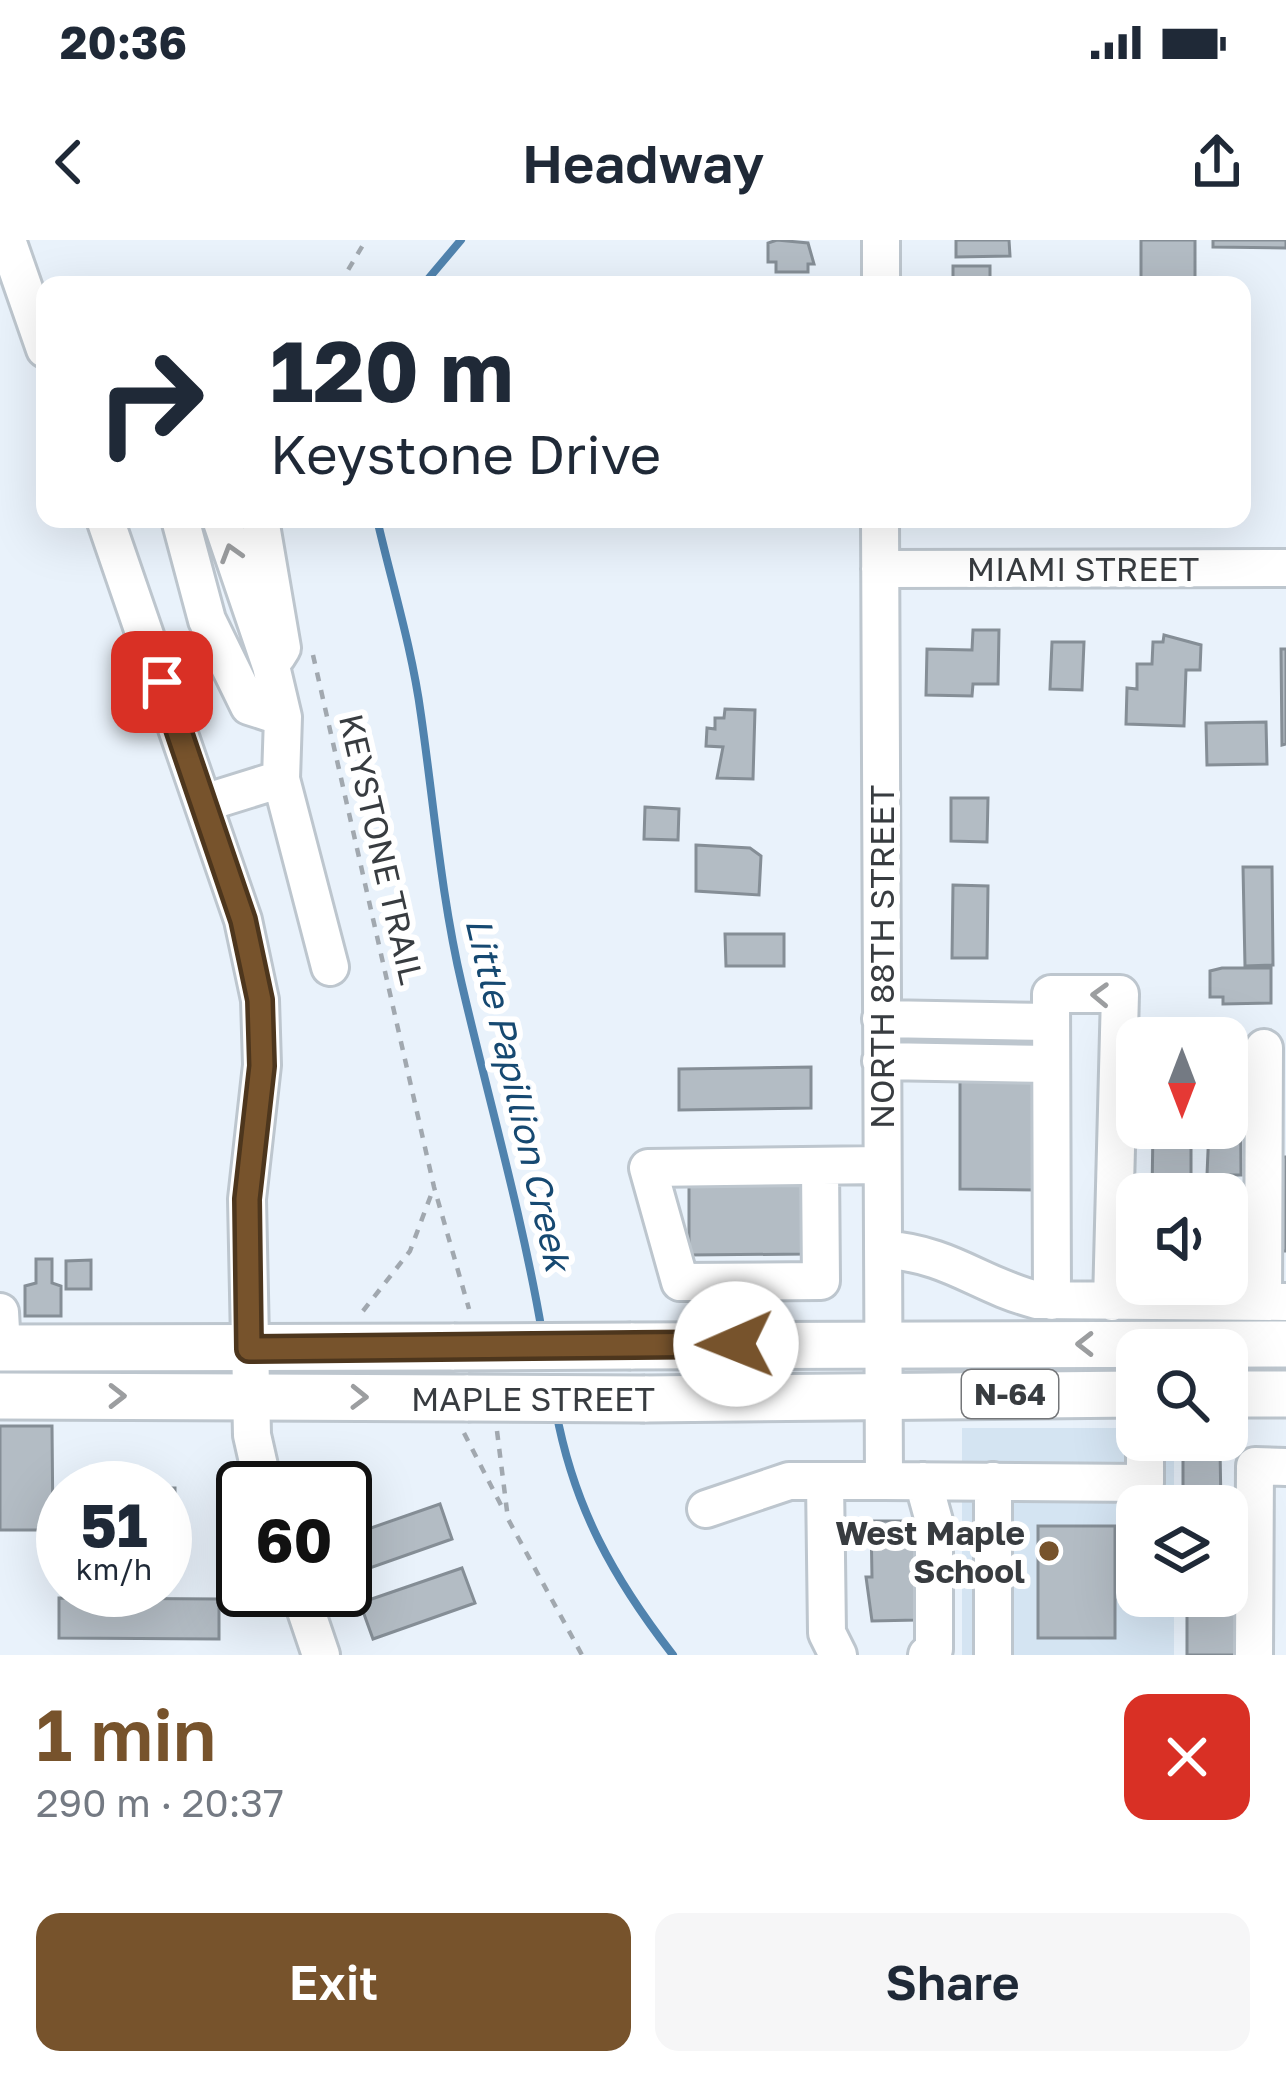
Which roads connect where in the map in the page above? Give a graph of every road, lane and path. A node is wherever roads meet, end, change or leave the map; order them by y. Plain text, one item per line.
1 (7, 240) edge
2 (366, 240) edge
3 (881, 240) edge
4 (344, 276) edge
5 (881, 276) edge
6 (36, 323) edge
7 (108, 528) edge
8 (182, 528) edge
9 (223, 528) edge
10 (262, 528) edge
11 (297, 528) edge
12 (880, 528) edge
13 (298, 539) dead end
14 (880, 568) junction
15 (1286, 568) edge
16 (310, 644) dead end
17 (271, 666) junction
18 (283, 717) junction
19 (280, 779) junction
20 (204, 803) junction
21 (330, 967) dead end
22 (881, 1018) junction
23 (1051, 1022) junction
24 (1264, 1048) dead end
25 (881, 1061) junction
26 (1051, 1064) junction
27 (882, 1165) junction
28 (820, 1167) junction
29 (883, 1250) junction
30 (739, 1282) junction
31 (1052, 1300) junction
32 (1112, 1301) junction
33 (1275, 1302) edge
34 (358, 1319) dead end
35 (1, 1336) edge
36 (884, 1343) junction
37 (736, 1344) junction
38 (1286, 1345) edge
39 (249, 1349) junction
40 (883, 1394) junction
41 (1116, 1394) edge
42 (1248, 1394) edge
43 (1286, 1394) edge
44 (0, 1396) edge
45 (250, 1396) junction
46 (463, 1411) junction
47 (260, 1461) edge
48 (1145, 1461) edge
49 (1286, 1467) edge
50 (884, 1480) junction
51 (825, 1481) junction
52 (923, 1481) junction
53 (992, 1481) junction
54 (706, 1509) dead end
55 (308, 1617) edge
56 (321, 1655) edge
57 (582, 1655) edge
58 (838, 1655) edge
59 (927, 1655) edge
60 (993, 1655) edge
61 (1255, 1655) edge

1 - 6 street
2 - 4 path
3 - 5 street
7 - 20 street
8 - 18 street
17 -> 9 street
10 - 17 street
11 - 13 path
12 - 14 street, NORTH 88TH STREET
14 - 15 street, MIAMI STREET
14 - 22 street, NORTH 88TH STREET
16 - 34 path, KEYSTONE TRAIL
17 - 18 street
18 - 19 street
19 - 20 street
19 - 21 street
20 - 39 street
22 - 23 street
22 - 25 street, NORTH 88TH STREET
23 - 26 street
32 -> 23 street
24 - 33 street
25 - 26 street
25 - 27 street, NORTH 88TH STREET
26 - 31 street
27 - 28 street
27 - 29 street, NORTH 88TH STREET
28 - 30 street
28 - 30 street
29 - 31 street
29 - 36 street, NORTH 88TH STREET
30 - 37 street
31 - 32 street
32 - 33 street
35 - 39 main road, MAPLE STREET / N-64
36 - 37 main road, MAPLE STREET / N-64
38 -> 36 main road, MAPLE STREET / N-64
36 - 40 street, NORTH 88TH STREET
37 - 39 main road, MAPLE STREET / N-64, bridge
39 - 45 street
40 - 41 main road, MAPLE STREET / N-64
40 - 46 main road, MAPLE STREET / N-64, bridge
40 - 50 street, NORTH 88TH STREET
42 - 43 main road
44 -> 45 main road, MAPLE STREET / N-64
45 -> 46 main road, MAPLE STREET / N-64
45 - 47 street
46 - 57 path
48 - 53 street
49 - 61 street
50 - 51 street
50 - 52 street
51 - 54 street
51 - 58 street
52 - 53 street
52 - 59 street
53 - 60 street
55 - 56 street

